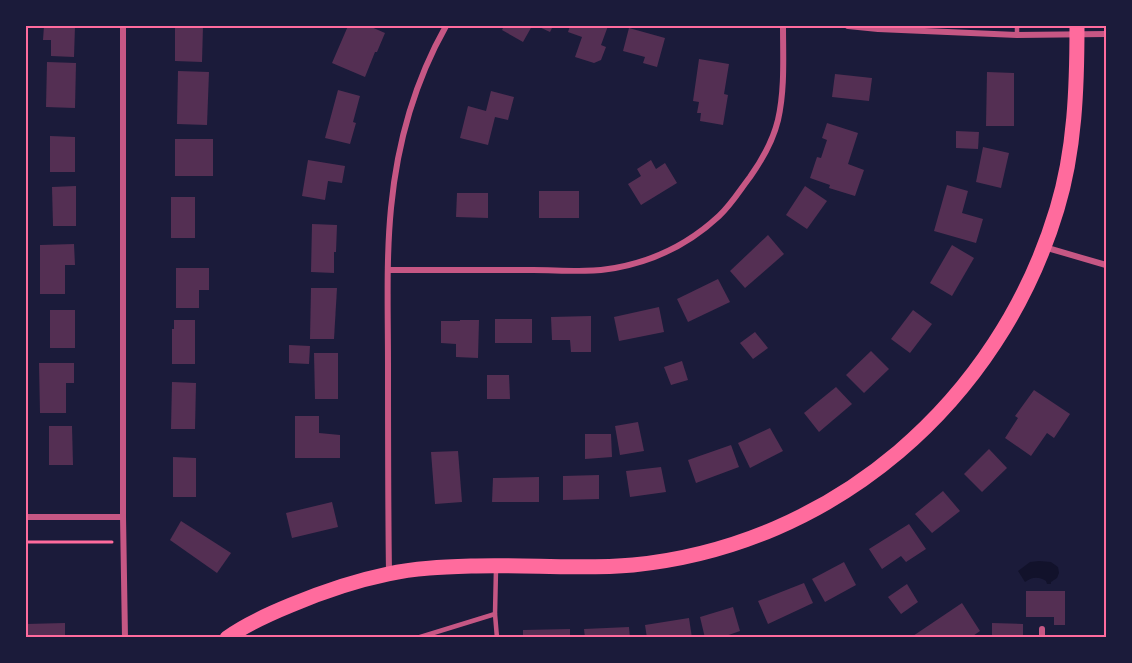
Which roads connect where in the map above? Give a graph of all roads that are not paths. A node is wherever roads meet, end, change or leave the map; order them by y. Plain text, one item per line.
1 (123, 26) edge
2 (446, 26) edge
3 (783, 26) edge
4 (848, 26) edge
5 (1017, 26) edge
6 (1077, 30) edge
7 (1107, 34) edge
8 (1017, 35) junction
9 (1044, 247) junction
10 (1107, 266) edge
11 (388, 270) junction
12 (26, 517) edge
13 (123, 517) junction
14 (496, 566) junction
15 (389, 574) junction
16 (495, 614) junction
17 (1042, 629) dead end
18 (124, 638) edge
19 (227, 638) edge
20 (417, 638) edge
21 (497, 638) edge
22 (1042, 638) edge

1 - 13 street
2 - 11 street
3 - 11 street
4 - 8 street
5 - 8 lane
6 - 7 street
6 - 8 street
6 - 9 main road
9 - 10 street
9 - 14 main road
11 - 15 street
12 - 13 street
13 - 18 street
14 - 15 main road
14 - 16 lane
15 - 19 main road
16 - 20 lane
16 - 21 lane
17 - 22 street

